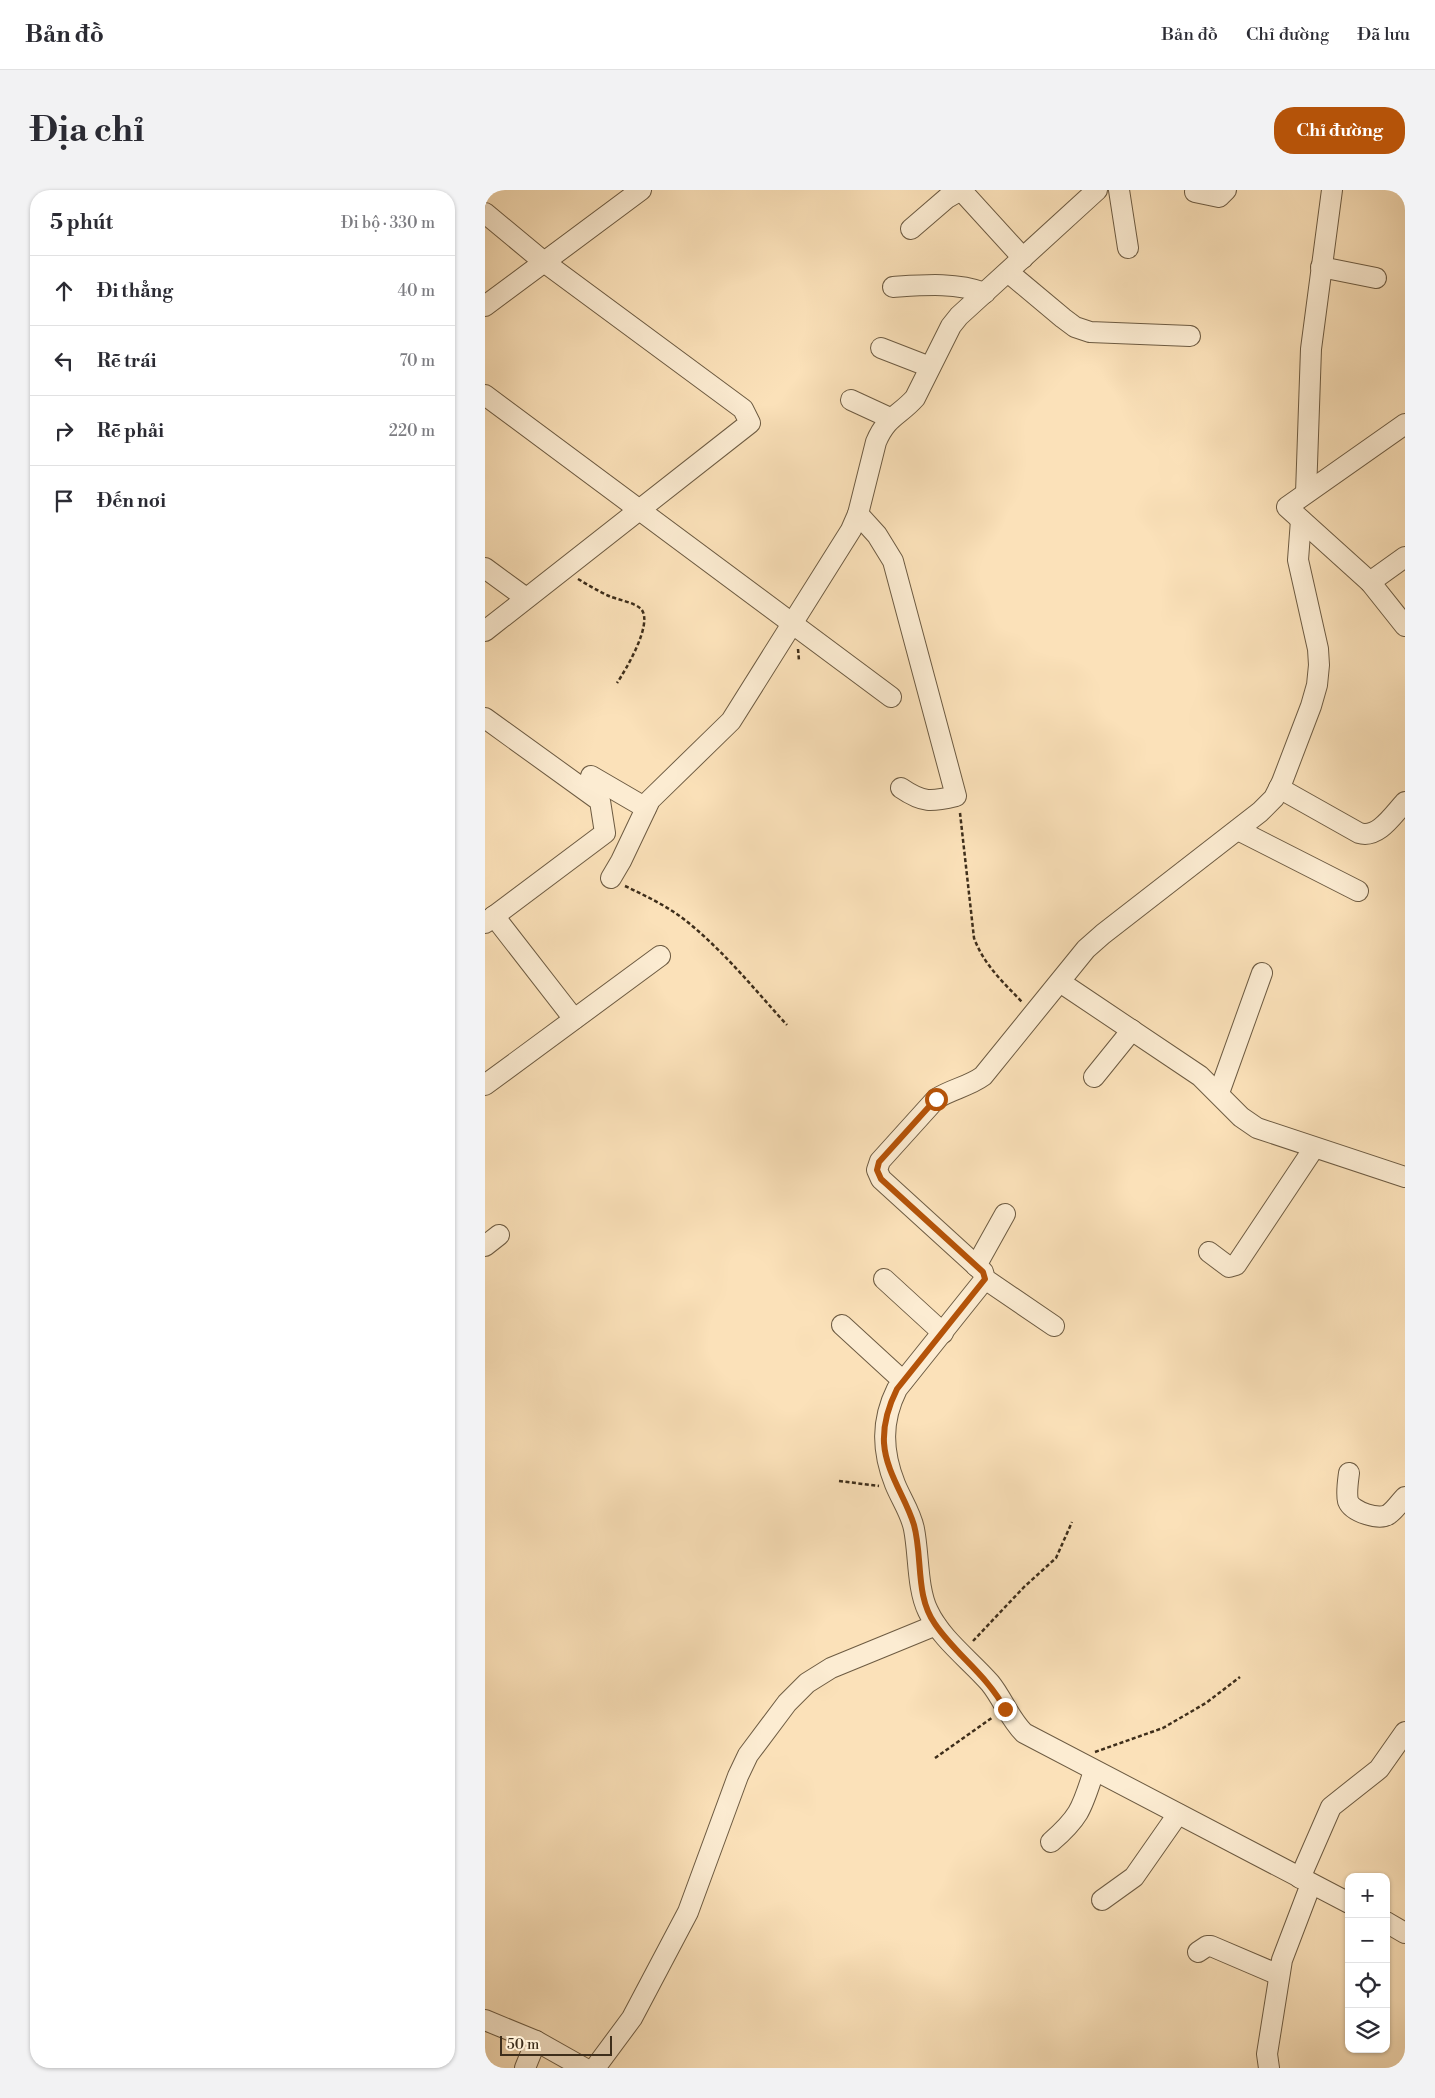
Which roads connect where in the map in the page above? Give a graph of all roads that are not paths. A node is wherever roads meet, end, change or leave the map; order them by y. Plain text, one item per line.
1 (961, 190) edge
2 (1097, 190) edge
3 (1119, 190) edge
4 (1226, 190) edge
5 (1332, 190) edge
6 (635, 192) edge
7 (1195, 192) dead end
8 (485, 213) edge
9 (911, 229) dead end
10 (1128, 248) dead end
11 (1023, 258) junction
12 (544, 262) junction
13 (1321, 267) junction
14 (1008, 272) junction
15 (1376, 278) dead end
16 (893, 287) dead end
17 (985, 293) junction
18 (485, 306) edge
19 (1190, 336) dead end
20 (881, 348) dead end
21 (930, 368) junction
22 (485, 395) edge
23 (851, 400) dead end
24 (890, 418) junction
25 (1405, 424) edge
26 (1306, 493) junction
27 (640, 509) junction
28 (858, 514) junction
29 (1301, 520) junction
30 (1405, 557) edge
31 (485, 568) edge
32 (1370, 582) junction
33 (526, 598) junction
34 (793, 624) junction
35 (1405, 626) edge
36 (485, 631) edge
37 (891, 698) dead end
38 (485, 718) edge
39 (591, 776) dead end
40 (901, 788) dead end
41 (1279, 788) junction
42 (1405, 802) edge
43 (646, 808) junction
44 (1238, 830) junction
45 (595, 840) junction
46 (625, 854) junction
47 (611, 878) road end
48 (1358, 891) dead end
49 (490, 920) edge
50 (660, 956) dead end
51 (1262, 973) dead end
52 (1060, 982) junction
53 (574, 1019) junction
54 (1132, 1030) junction
55 (1094, 1077) dead end
56 (485, 1085) edge
57 (1219, 1093) junction
58 (1314, 1148) junction
59 (1405, 1177) edge
60 (1005, 1214) dead end
61 (1209, 1252) dead end
62 (981, 1273) junction
63 (883, 1279) dead end
64 (842, 1325) dead end
65 (1054, 1326) dead end
66 (943, 1333) junction
67 (903, 1380) junction
68 (1349, 1473) dead end
69 (1405, 1497) edge
70 (936, 1626) junction
71 (1405, 1732) edge
72 (1094, 1771) junction
73 (1178, 1814) junction
74 (1051, 1842) dead end
75 (1305, 1881) junction
76 (1102, 1900) dead end
77 (1345, 1901) edge
78 (1390, 1924) edge
79 (1405, 1932) edge
80 (1198, 1952) dead end
81 (1279, 1975) junction
82 (485, 2020) edge
83 (537, 2041) junction
84 (525, 2068) edge
85 (584, 2068) edge
86 (595, 2068) edge
87 (1269, 2068) edge

1 - 9 street
1 - 11 street
2 - 11 street
3 - 10 street
4 - 7 street
5 - 13 street
6 - 12 street
8 - 12 street
11 - 14 street
12 - 18 street
12 - 27 street
13 - 15 street
13 - 26 street
14 - 17 street
14 - 19 street
16 - 17 street
17 - 21 street
20 - 21 street
21 - 24 street
22 - 27 street
23 - 24 street
24 - 28 street
25 - 26 street
26 - 29 street
27 - 33 street
27 - 34 street
28 - 34 street
28 - 40 street
29 - 32 street
29 - 41 street
30 - 32 street
31 - 33 street
32 - 35 street
33 - 36 street
34 - 37 street
34 - 43 street
38 - 45 street
39 - 43 street
41 - 42 street
41 - 44 street
43 - 46 street
44 - 48 street
44 - 52 street
45 - 46 street
45 - 49 street
46 - 47 street
49 - 53 street
50 - 53 street
51 - 57 street
52 - 54 street
52 - 62 street
53 - 56 street
54 - 55 street
54 - 57 street
57 - 58 street
58 - 59 street
58 - 61 street
60 - 62 street
62 - 65 street
62 - 66 street
63 - 66 street
64 - 67 street
66 - 67 street
67 - 70 street
68 - 69 street
70 - 72 street
70 - 86 street
71 - 75 street
72 - 73 street
72 - 74 street
73 - 75 street
73 - 76 street
75 - 77 street
75 - 81 street
78 - 79 street
80 - 81 street
81 - 87 street
82 - 83 street
83 - 84 street
83 - 85 street

